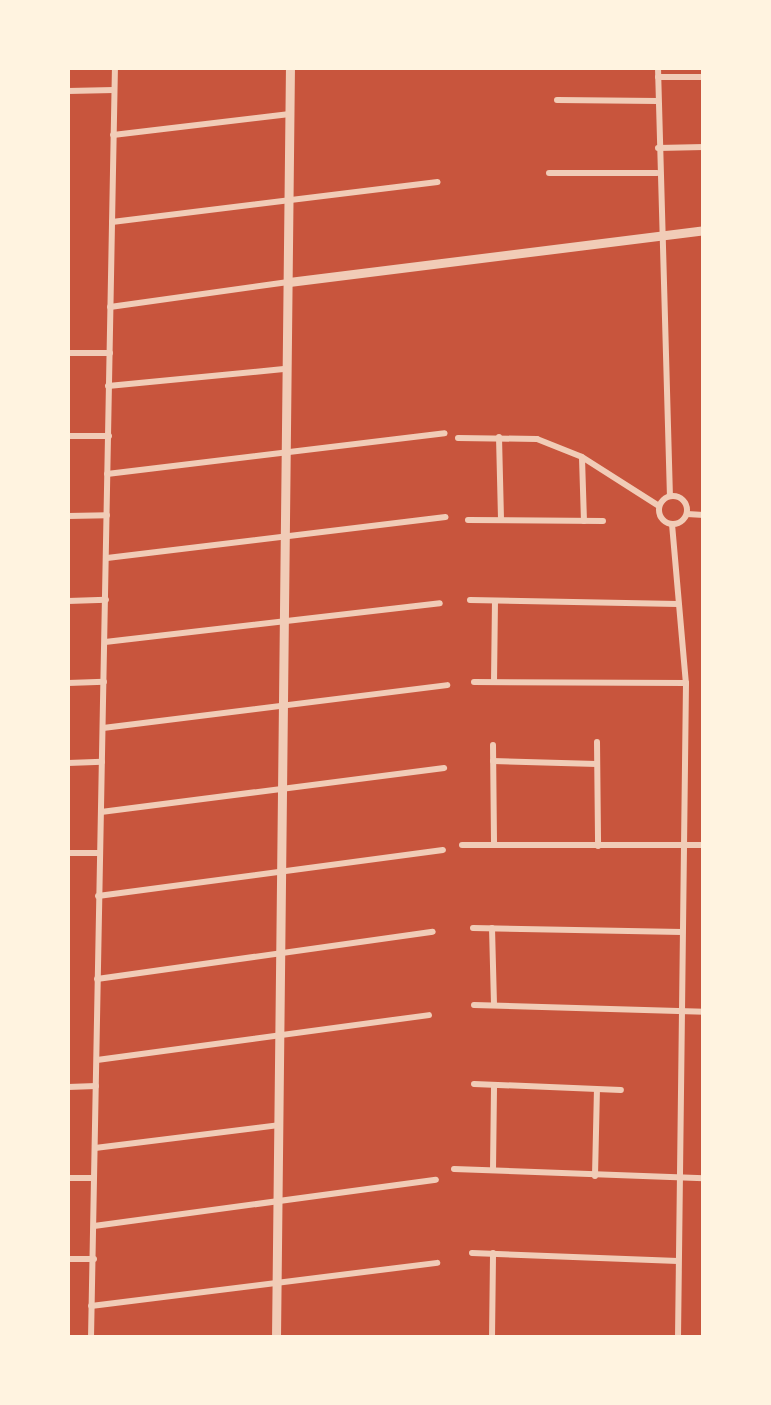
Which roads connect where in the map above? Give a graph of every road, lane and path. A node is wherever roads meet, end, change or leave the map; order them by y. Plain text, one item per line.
1 (115, 68) edge
2 (290, 68) edge
3 (658, 72) edge
4 (704, 77) edge
5 (114, 90) junction
6 (68, 92) edge
7 (557, 100) dead end
8 (658, 101) junction
9 (290, 114) junction
10 (113, 135) junction
11 (658, 148) junction
12 (704, 148) edge
13 (549, 172) dead end
14 (657, 173) junction
15 (438, 182) dead end
16 (288, 198) junction
17 (112, 222) junction
18 (704, 230) edge
19 (658, 236) junction
20 (289, 282) junction
21 (110, 307) junction
22 (110, 352) junction
23 (68, 353) edge
24 (288, 369) junction
25 (108, 386) junction
26 (445, 433) dead end
27 (68, 436) edge
28 (109, 436) junction
29 (500, 436) junction
30 (458, 438) dead end
31 (285, 454) junction
32 (582, 457) junction
33 (107, 474) junction
34 (670, 495) junction
35 (659, 506) junction
36 (687, 514) junction
37 (68, 516) edge
38 (107, 516) junction
39 (704, 516) edge
40 (446, 517) dead end
41 (468, 520) dead end
42 (500, 520) junction
43 (584, 521) junction
44 (603, 521) dead end
45 (672, 524) junction
46 (287, 537) junction
47 (106, 558) junction
48 (68, 600) edge
49 (106, 600) junction
50 (470, 600) dead end
51 (495, 602) junction
52 (440, 603) dead end
53 (678, 604) junction
54 (286, 619) junction
55 (105, 642) junction
56 (104, 682) junction
57 (474, 682) dead end
58 (494, 682) junction
59 (68, 683) edge
60 (686, 683) junction
61 (446, 686) dead end
62 (282, 704) junction
63 (103, 728) junction
64 (597, 742) dead end
65 (493, 745) dead end
66 (102, 762) junction
67 (493, 762) junction
68 (68, 763) edge
69 (598, 764) junction
70 (444, 768) dead end
71 (282, 786) junction
72 (100, 812) junction
73 (462, 844) dead end
74 (494, 845) junction
75 (684, 845) junction
76 (598, 846) junction
77 (704, 846) edge
78 (443, 850) dead end
79 (68, 853) edge
80 (99, 854) junction
81 (283, 868) junction
82 (98, 896) junction
83 (473, 928) dead end
84 (492, 928) junction
85 (433, 932) dead end
86 (682, 932) junction
87 (284, 952) junction
88 (97, 979) junction
89 (474, 1005) dead end
90 (494, 1006) junction
91 (682, 1011) junction
92 (704, 1012) edge
93 (428, 1015) dead end
94 (282, 1036) junction
95 (97, 1060) junction
96 (474, 1084) dead end
97 (494, 1084) junction
98 (96, 1086) junction
99 (68, 1088) edge
100 (622, 1090) dead end
101 (597, 1091) junction
102 (280, 1125) junction
103 (95, 1148) junction
104 (454, 1168) dead end
105 (493, 1170) junction
106 (596, 1176) junction
107 (681, 1177) junction
108 (68, 1178) edge
109 (94, 1178) junction
110 (704, 1178) edge
111 (436, 1180) dead end
112 (278, 1200) junction
113 (94, 1226) junction
114 (472, 1253) dead end
115 (493, 1253) junction
116 (68, 1259) edge
117 (94, 1259) junction
118 (678, 1262) junction
119 (437, 1263) dead end
120 (276, 1284) junction
121 (92, 1306) junction
122 (91, 1338) edge
123 (276, 1338) edge
124 (492, 1338) edge
125 (678, 1338) edge

1 - 5 street
2 - 9 street
3 - 4 street
3 - 8 street
5 - 6 street
5 - 10 street
7 - 8 street
8 - 11 street
9 - 10 street
9 - 16 street
10 - 17 street
11 - 12 street
11 - 14 street
13 - 14 street
14 - 19 street
15 - 16 street
16 - 17 street
16 - 20 street
17 - 21 street
18 - 19 street
19 - 20 street
19 - 34 street
20 - 21 street
20 - 24 street
21 - 22 street
22 - 23 street
22 - 25 street
24 - 25 street
24 - 31 street
25 - 28 street
26 - 31 street
27 - 28 street
28 - 33 street
29 - 30 street
29 - 32 street
29 - 42 street
31 - 33 street
31 - 46 street
32 - 35 street
32 - 43 street
33 - 38 street
34 - 35 street
34 - 36 street
35 - 45 street
36 - 39 street
36 - 45 street
37 - 38 street
38 - 47 street
40 - 46 street
41 - 42 street
42 - 43 street
43 - 44 street
45 - 53 street
46 - 47 street
46 - 54 street
47 - 49 street
48 - 49 street
49 - 55 street
50 - 51 street
51 - 53 street
51 - 58 street
52 - 54 street
53 - 60 street
54 - 55 street
54 - 62 street
55 - 56 street
56 - 59 street
56 - 63 street
57 - 58 street
58 - 60 street
60 - 75 street
61 - 62 street
62 - 63 street
62 - 71 street
63 - 66 street
64 - 69 street
65 - 67 street
66 - 68 street
66 - 72 street
67 - 69 street
67 - 74 street
69 - 76 street
70 - 71 street
71 - 72 street
71 - 81 street
72 - 80 street
73 - 74 street
74 - 76 street
75 - 76 street
75 - 77 street
75 - 86 street
78 - 81 street
79 - 80 street
80 - 82 street
81 - 82 street
81 - 87 street
82 - 88 street
83 - 84 street
84 - 86 street
84 - 90 street
85 - 87 street
86 - 91 street
87 - 88 street
87 - 94 street
88 - 95 street
89 - 90 street
90 - 91 street
91 - 92 street
91 - 107 street
93 - 94 street
94 - 95 street
94 - 102 street
95 - 98 street
96 - 97 street
97 - 101 street
97 - 105 street
98 - 99 street
98 - 103 street
100 - 101 street
101 - 106 street
102 - 103 street
102 - 112 street
103 - 109 street
104 - 105 street
105 - 106 street
106 - 107 street
107 - 110 street
107 - 118 street
108 - 109 street
109 - 113 street
111 - 112 street
112 - 113 street
112 - 120 street
113 - 117 street
114 - 115 street
115 - 118 street
115 - 124 street
116 - 117 street
117 - 121 street
118 - 125 street
119 - 120 street
120 - 121 street
120 - 123 street
121 - 122 street

